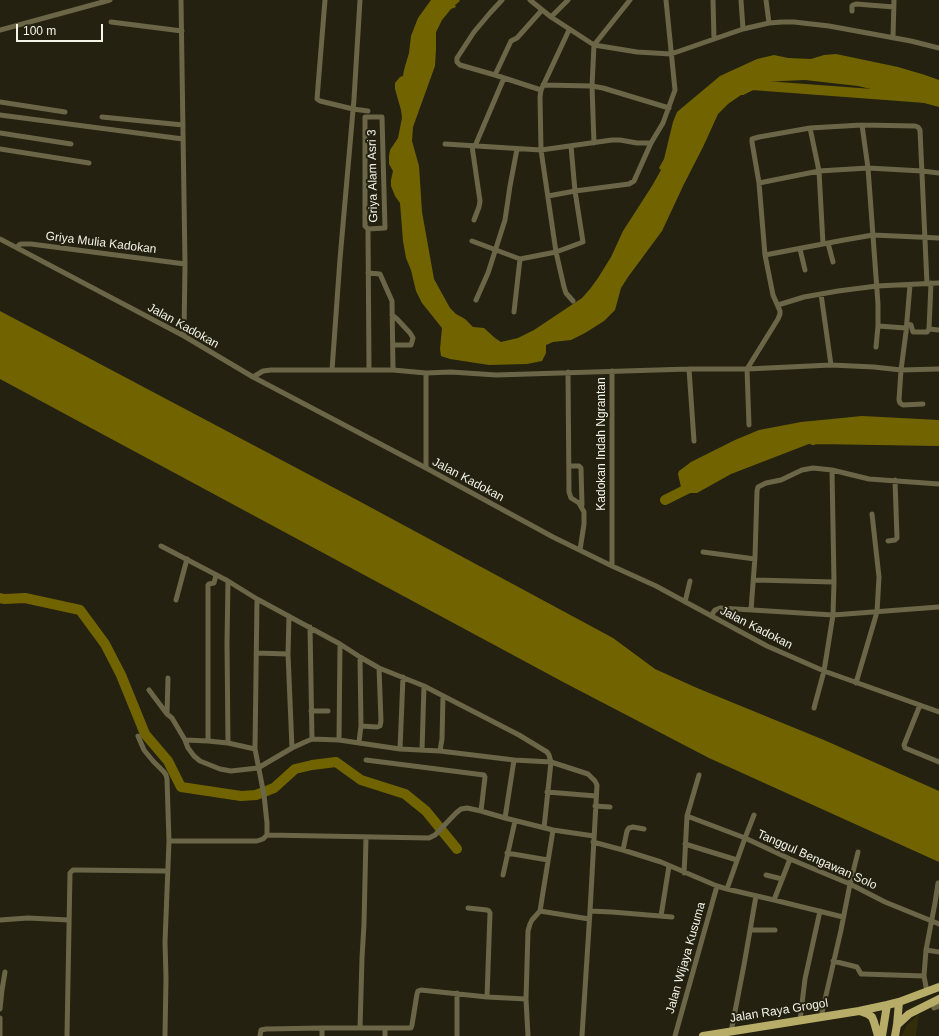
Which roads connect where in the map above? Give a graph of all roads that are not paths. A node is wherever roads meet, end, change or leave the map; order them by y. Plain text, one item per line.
1 (110, 0) edge
2 (181, 0) edge
3 (325, 0) edge
4 (360, 0) edge
5 (502, 0) edge
6 (530, 0) edge
7 (568, 0) edge
8 (630, 0) edge
9 (666, 0) edge
10 (713, 0) edge
11 (741, 0) edge
12 (766, 0) edge
13 (894, 0) edge
14 (894, 7) junction
15 (542, 10) junction
16 (852, 11) dead end
17 (551, 17) junction
18 (111, 22) dead end
19 (769, 23) junction
20 (743, 29) junction
21 (0, 30) edge
22 (569, 30) junction
23 (182, 31) junction
24 (893, 38) junction
25 (714, 39) junction
26 (594, 45) junction
27 (939, 48) edge
28 (671, 54) junction
29 (495, 75) junction
30 (504, 78) junction
31 (592, 86) junction
32 (542, 87) junction
33 (0, 102) edge
34 (669, 108) junction
35 (353, 109) junction
36 (368, 111) dead end
37 (65, 112) dead end
38 (0, 115) edge
39 (102, 117) dead end
40 (183, 125) junction
41 (862, 126) junction
42 (810, 128) junction
43 (0, 133) edge
44 (183, 139) junction
45 (594, 143) junction
46 (652, 143) junction
47 (71, 144) dead end
48 (445, 144) dead end
49 (474, 146) junction
50 (571, 146) junction
51 (0, 149) edge
52 (517, 150) junction
53 (541, 150) junction
54 (89, 163) dead end
55 (868, 168) junction
56 (819, 171) junction
57 (922, 171) junction
58 (939, 173) edge
59 (759, 184) junction
60 (575, 191) junction
61 (548, 196) junction
62 (474, 220) dead end
63 (368, 229) junction
64 (873, 235) junction
65 (924, 237) junction
66 (939, 238) edge
67 (0, 239) edge
68 (472, 241) dead end
69 (826, 244) junction
70 (16, 248) junction
71 (496, 249) junction
72 (800, 249) junction
73 (556, 252) junction
74 (765, 255) junction
75 (520, 259) junction
76 (833, 262) dead end
77 (185, 264) junction
78 (805, 270) dead end
79 (368, 273) junction
80 (939, 283) edge
81 (929, 284) junction
82 (910, 285) junction
83 (877, 286) junction
84 (821, 294) junction
85 (476, 300) dead end
86 (573, 301) dead end
87 (778, 305) junction
88 (514, 312) dead end
89 (392, 315) junction
90 (878, 326) junction
91 (906, 326) junction
92 (929, 329) junction
93 (939, 330) edge
94 (184, 336) junction
95 (393, 345) junction
96 (876, 347) dead end
97 (831, 365) junction
98 (689, 369) junction
99 (746, 369) junction
100 (939, 369) edge
101 (332, 370) junction
102 (369, 370) junction
103 (393, 370) junction
104 (900, 370) junction
105 (612, 371) junction
106 (568, 372) junction
107 (426, 373) junction
108 (253, 377) junction
109 (923, 404) dead end
110 (749, 425) dead end
111 (694, 440) dead end
112 (569, 466) junction
113 (426, 468) junction
114 (832, 470) junction
115 (895, 480) junction
116 (939, 484) edge
117 (582, 506) junction
118 (872, 514) dead end
119 (888, 541) dead end
120 (161, 546) dead end
121 (580, 550) junction
122 (703, 552) dead end
123 (187, 559) junction
124 (755, 559) junction
125 (612, 566) junction
126 (216, 575) junction
127 (690, 580) dead end
128 (754, 580) junction
129 (228, 581) junction
130 (834, 582) junction
131 (257, 599) junction
132 (176, 600) dead end
133 (685, 602) junction
134 (939, 607) edge
135 (751, 610) junction
136 (877, 612) junction
137 (833, 615) junction
138 (289, 616) junction
139 (711, 616) junction
140 (310, 627) junction
141 (340, 644) junction
142 (256, 653) junction
143 (288, 654) junction
144 (360, 657) junction
145 (379, 668) junction
146 (824, 671) junction
147 (403, 677) junction
148 (168, 678) dead end
149 (856, 683) junction
150 (424, 686) junction
151 (149, 690) dead end
152 (443, 696) junction
153 (920, 705) junction
154 (814, 708) dead end
155 (311, 711) junction
156 (328, 711) dead end
157 (939, 712) edge
158 (167, 714) junction
159 (361, 726) junction
160 (138, 736) dead end
161 (312, 739) junction
162 (185, 740) junction
163 (339, 740) junction
164 (208, 741) junction
165 (359, 742) junction
166 (228, 743) junction
167 (292, 748) junction
168 (255, 749) junction
169 (400, 749) junction
170 (422, 750) junction
171 (440, 751) junction
172 (366, 760) dead end
173 (514, 760) junction
174 (551, 762) junction
175 (939, 762) edge
176 (258, 768) junction
177 (699, 775) dead end
178 (548, 792) junction
179 (596, 796) junction
180 (596, 806) junction
181 (610, 807) dead end
182 (481, 811) junction
183 (754, 814) dead end
184 (687, 816) junction
185 (505, 818) junction
186 (515, 821) junction
187 (544, 828) junction
188 (644, 829) dead end
189 (553, 830) junction
190 (267, 835) junction
191 (366, 837) junction
192 (745, 838) junction
193 (594, 839) junction
194 (169, 841) junction
195 (685, 844) junction
196 (623, 850) junction
197 (858, 852) dead end
198 (507, 853) junction
199 (790, 859) junction
200 (548, 860) junction
201 (736, 860) junction
202 (669, 866) junction
203 (168, 871) junction
204 (684, 873) junction
205 (503, 875) dead end
206 (766, 875) dead end
207 (782, 879) junction
208 (938, 883) dead end
209 (850, 884) junction
210 (717, 886) junction
211 (727, 889) junction
212 (756, 896) junction
213 (774, 900) junction
214 (468, 908) dead end
215 (590, 911) junction
216 (820, 911) junction
217 (538, 913) junction
218 (661, 916) junction
219 (843, 916) junction
220 (672, 917) dead end
221 (589, 919) junction
222 (0, 920) edge
223 (69, 920) junction
224 (931, 921) junction
225 (939, 924) edge
226 (750, 930) junction
227 (775, 930) dead end
228 (926, 950) junction
229 (939, 952) edge
230 (833, 961) junction
231 (5, 972) dead end
232 (924, 976) junction
233 (939, 987) edge
234 (1, 989) edge
235 (927, 992) junction
236 (457, 994) junction
237 (488, 996) junction
238 (526, 999) junction
239 (939, 999) edge
240 (899, 1002) junction
241 (887, 1005) junction
242 (0, 1009) edge
243 (859, 1011) junction
244 (821, 1016) junction
245 (0, 1018) edge
246 (800, 1020) junction
247 (897, 1025) junction
248 (322, 1028) junction
249 (360, 1028) junction
250 (385, 1028) junction
251 (731, 1032) junction
252 (0, 1036) edge
253 (68, 1036) edge
254 (165, 1036) edge
255 (260, 1036) edge
256 (322, 1036) edge
257 (385, 1036) edge
258 (457, 1036) edge
259 (528, 1036) edge
260 (582, 1036) edge
261 (675, 1036) edge
262 (703, 1036) edge
263 (878, 1036) edge
264 (882, 1036) edge
265 (895, 1036) edge

1 - 21 street
2 - 23 street
3 - 35 street
4 - 35 street
5 - 29 street
6 - 15 street
7 - 17 street
8 - 26 street
9 - 28 street
10 - 25 street
11 - 20 street
12 - 19 street
13 - 14 street
14 - 16 street
14 - 24 street
15 - 17 street
15 - 29 street
17 - 22 street
18 - 23 street
19 - 20 street
19 - 24 street
20 - 25 street
22 - 26 street
22 - 32 street
23 - 40 street
24 - 27 street
25 - 28 street
26 - 28 street
26 - 31 street
28 - 34 street
29 - 30 street
30 - 32 street
30 - 49 street
31 - 32 street
31 - 34 street
31 - 45 street
32 - 53 street
33 - 37 street
34 - 46 street
35 - 36 street
35 - 101 street
38 - 44 street
39 - 40 street
40 - 44 street
41 - 42 street
41 - 55 street
41 - 57 street
42 - 56 street
42 - 59 street
43 - 47 street
44 - 77 street
45 - 46 street
45 - 50 street
46 - 60 street
48 - 49 street
49 - 52 street
49 - 62 street
50 - 53 street
50 - 60 street
51 - 54 street
52 - 53 street
52 - 71 street
53 - 61 street
55 - 56 street
55 - 57 street
55 - 64 street
56 - 59 street
56 - 69 street
57 - 58 street
57 - 65 street
59 - 74 street
60 - 61 street
60 - 73 street
61 - 73 street
63 - 63 street, Griya Alam Asri 3
63 - 79 street, Griya Alam Asri 3
64 - 65 street
64 - 69 street
64 - 83 street
65 - 66 street
65 - 81 street
67 - 70 street, Jalan Kadokan
68 - 71 street
69 - 72 street
69 - 76 street
70 - 77 street, Griya Mulia Kadokan
70 - 94 street, Jalan Kadokan
71 - 75 street
71 - 85 street
72 - 74 street
72 - 78 street
73 - 75 street
73 - 86 street
74 - 87 street
75 - 88 street
77 - 94 street
79 - 89 street
79 - 102 street, Griya Alam Asri 3
80 - 81 street
81 - 82 street
81 - 92 street
82 - 83 street
82 - 91 street
83 - 84 street
83 - 90 street
84 - 87 street
84 - 97 street
87 - 99 street
89 - 95 street
89 - 95 street
90 - 91 street
90 - 96 street
91 - 92 street
91 - 104 street
92 - 93 street
94 - 108 street, Jalan Kadokan
95 - 103 street
97 - 99 street
97 - 104 street
98 - 99 street
98 - 105 street
98 - 111 street
99 - 110 street
100 - 104 street
101 - 102 street
101 - 108 street
102 - 103 street
103 - 107 street
104 - 109 street
105 - 106 street
105 - 125 street, Kadokan Indah Ngrantan
106 - 107 street
106 - 112 street
107 - 113 street
108 - 113 street, Jalan Kadokan
112 - 117 street
112 - 117 street
113 - 121 street, Jalan Kadokan
114 - 115 street
114 - 124 street
114 - 130 street
115 - 116 street
115 - 119 street
117 - 121 street
118 - 136 street
120 - 123 street
121 - 125 street, Jalan Kadokan
122 - 124 street
123 - 126 street
123 - 132 street
124 - 128 street
125 - 133 street, Jalan Kadokan
126 - 129 street
126 - 164 street
127 - 133 street
128 - 130 street
128 - 135 street
129 - 131 street
129 - 166 street
130 - 137 street
131 - 138 street
131 - 142 street
133 - 139 street, Jalan Kadokan
134 - 136 street
135 - 137 street
135 - 139 street
136 - 137 street
136 - 149 street
137 - 146 street
138 - 140 street
138 - 143 street
139 - 146 street, Jalan Kadokan
140 - 141 street
140 - 155 street
141 - 144 street
141 - 163 street
142 - 143 street
142 - 168 street
143 - 167 street
144 - 145 street
144 - 159 street
145 - 147 street
145 - 159 street
146 - 149 street, Jalan Kadokan
146 - 154 street
147 - 150 street
147 - 169 street
148 - 158 street
149 - 153 street, Jalan Kadokan
150 - 152 street
150 - 170 street
151 - 158 street
152 - 171 street
152 - 174 street
153 - 157 street, Jalan Kadokan
153 - 175 street
155 - 156 street
155 - 161 street
158 - 162 street
159 - 165 street
160 - 194 street
161 - 163 street
161 - 167 street
162 - 164 street
162 - 176 street
163 - 165 street
164 - 166 street
165 - 169 street
166 - 168 street
167 - 176 street
168 - 176 street
169 - 170 street
170 - 171 street
171 - 173 street
172 - 182 street
173 - 174 street
173 - 185 street
174 - 178 street
174 - 179 street
176 - 190 street
177 - 184 street
178 - 179 street
178 - 187 street
179 - 180 street
180 - 181 street
180 - 193 street
182 - 185 street
182 - 191 street
183 - 192 street
184 - 192 street, Tanggul Bengawan Solo
184 - 195 street
185 - 186 street
186 - 187 street
186 - 198 street
187 - 189 street
188 - 196 street
189 - 193 street
189 - 200 street
190 - 191 street
190 - 194 street
191 - 249 street
192 - 199 street, Tanggul Bengawan Solo
192 - 201 street
193 - 196 street
193 - 215 street
194 - 203 street
195 - 201 street
195 - 204 street
196 - 202 street
197 - 209 street
198 - 200 street
198 - 205 street
199 - 207 street
199 - 209 street, Tanggul Bengawan Solo
200 - 217 street
201 - 211 street
202 - 204 street
202 - 218 street
203 - 223 street
203 - 254 street
204 - 210 street
206 - 207 street
207 - 213 street
208 - 224 street
209 - 219 street
209 - 224 street, Tanggul Bengawan Solo
210 - 211 street
210 - 261 street, Jalan Wijaya Kusuma
211 - 212 street
212 - 213 street
212 - 226 street
213 - 216 street
214 - 237 street
215 - 218 street
215 - 221 street
216 - 219 street
216 - 246 street
217 - 221 street
217 - 238 street
218 - 220 street
219 - 230 street
221 - 260 street
222 - 223 street
223 - 253 street
224 - 225 street, Tanggul Bengawan Solo
224 - 228 street
226 - 227 street
226 - 251 street
228 - 229 street
228 - 232 street
230 - 232 street
230 - 244 street
231 - 234 street
232 - 235 street
233 - 235 main road, Jalan Raya Grogol
234 - 242 street
235 - 240 main road, Jalan Raya Grogol
236 - 237 street
236 - 250 street
236 - 258 street
237 - 238 street
238 - 259 street
239 - 247 main road
240 - 241 main road, Jalan Raya Grogol
240 - 247 main road
241 - 243 main road, Jalan Raya Grogol
241 - 264 main road
243 - 244 main road, Jalan Raya Grogol
243 - 263 main road
244 - 246 main road, Jalan Raya Grogol
245 - 252 street
246 - 251 main road, Jalan Raya Grogol
247 - 265 main road
248 - 249 street
248 - 255 street
248 - 256 street
249 - 250 street
250 - 257 street
251 - 262 main road, Jalan Raya Grogol

